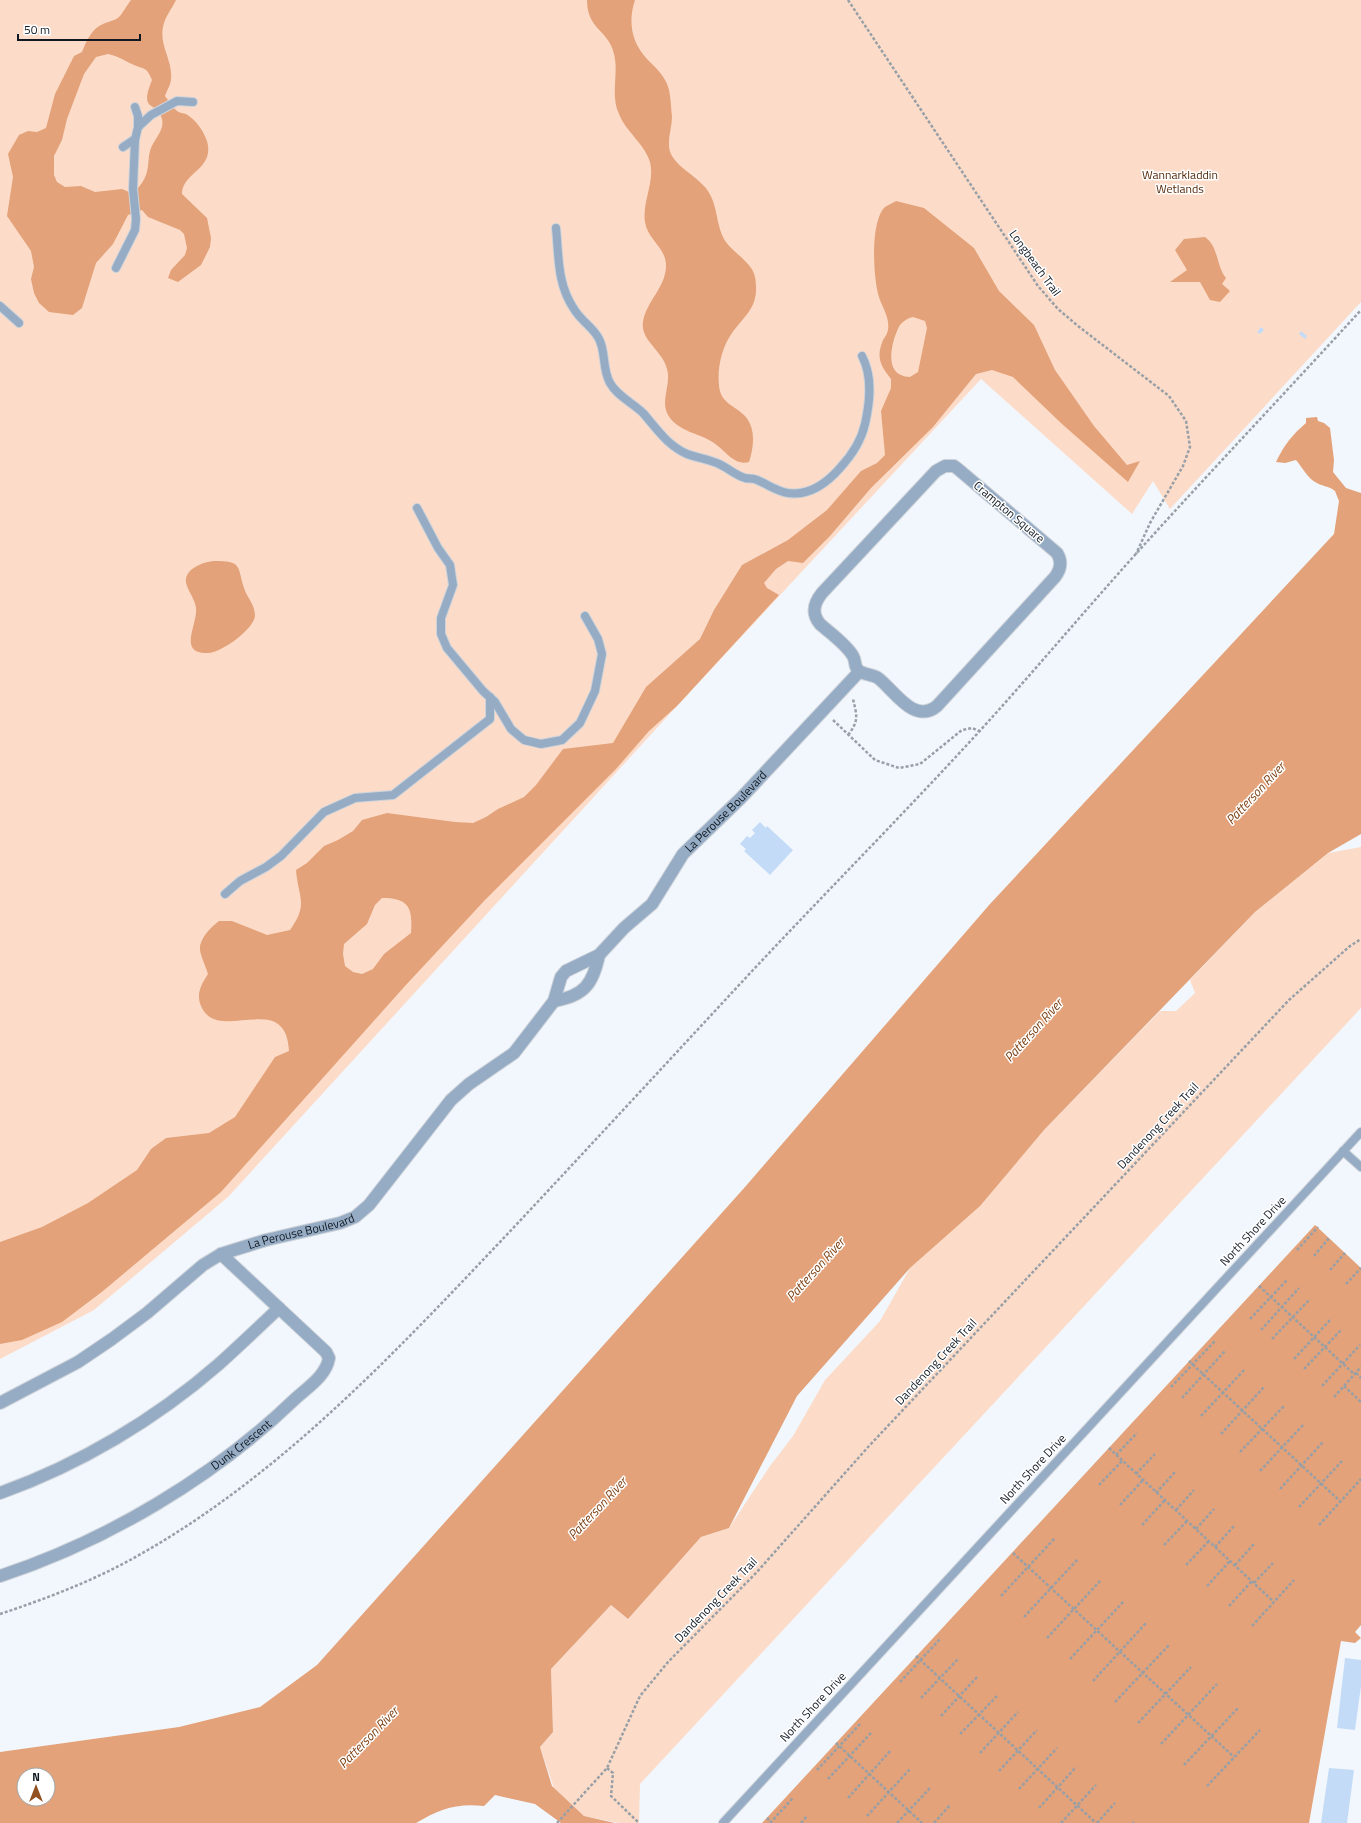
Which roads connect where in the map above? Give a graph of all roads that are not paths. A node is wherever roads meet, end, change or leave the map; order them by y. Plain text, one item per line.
1 (193, 102) dead end
2 (135, 106) dead end
3 (138, 127) junction
4 (135, 139) junction
5 (123, 147) dead end
6 (556, 228) dead end
7 (116, 268) dead end
8 (0, 306) edge
9 (19, 323) dead end
10 (862, 356) dead end
11 (417, 508) dead end
12 (585, 616) dead end
13 (859, 672) junction
14 (490, 697) junction
15 (225, 894) dead end
16 (599, 955) junction
17 (554, 1001) junction
18 (1361, 1132) edge
19 (1343, 1151) junction
20 (1361, 1167) edge
21 (221, 1254) junction
22 (279, 1308) junction
23 (0, 1403) edge
24 (0, 1494) edge
25 (0, 1576) edge
26 (723, 1823) edge

1 - 3 lane
2 - 3 lane
3 - 4 lane
4 - 5 lane
4 - 7 lane
6 - 10 lane
8 - 9 lane
11 - 14 lane
12 - 14 lane
13 - 13 street, Crampton Square
13 - 16 street, La Perouse Boulevard
14 - 15 lane
16 - 17 street, La Perouse Boulevard
16 - 17 street
17 - 21 street, La Perouse Boulevard
18 - 19 lane, North Shore Drive
19 - 20 lane
19 - 26 lane, North Shore Drive
21 - 22 street, Dunk Crescent
21 - 23 street, La Perouse Boulevard
22 - 24 street
22 - 25 street, Dunk Crescent

